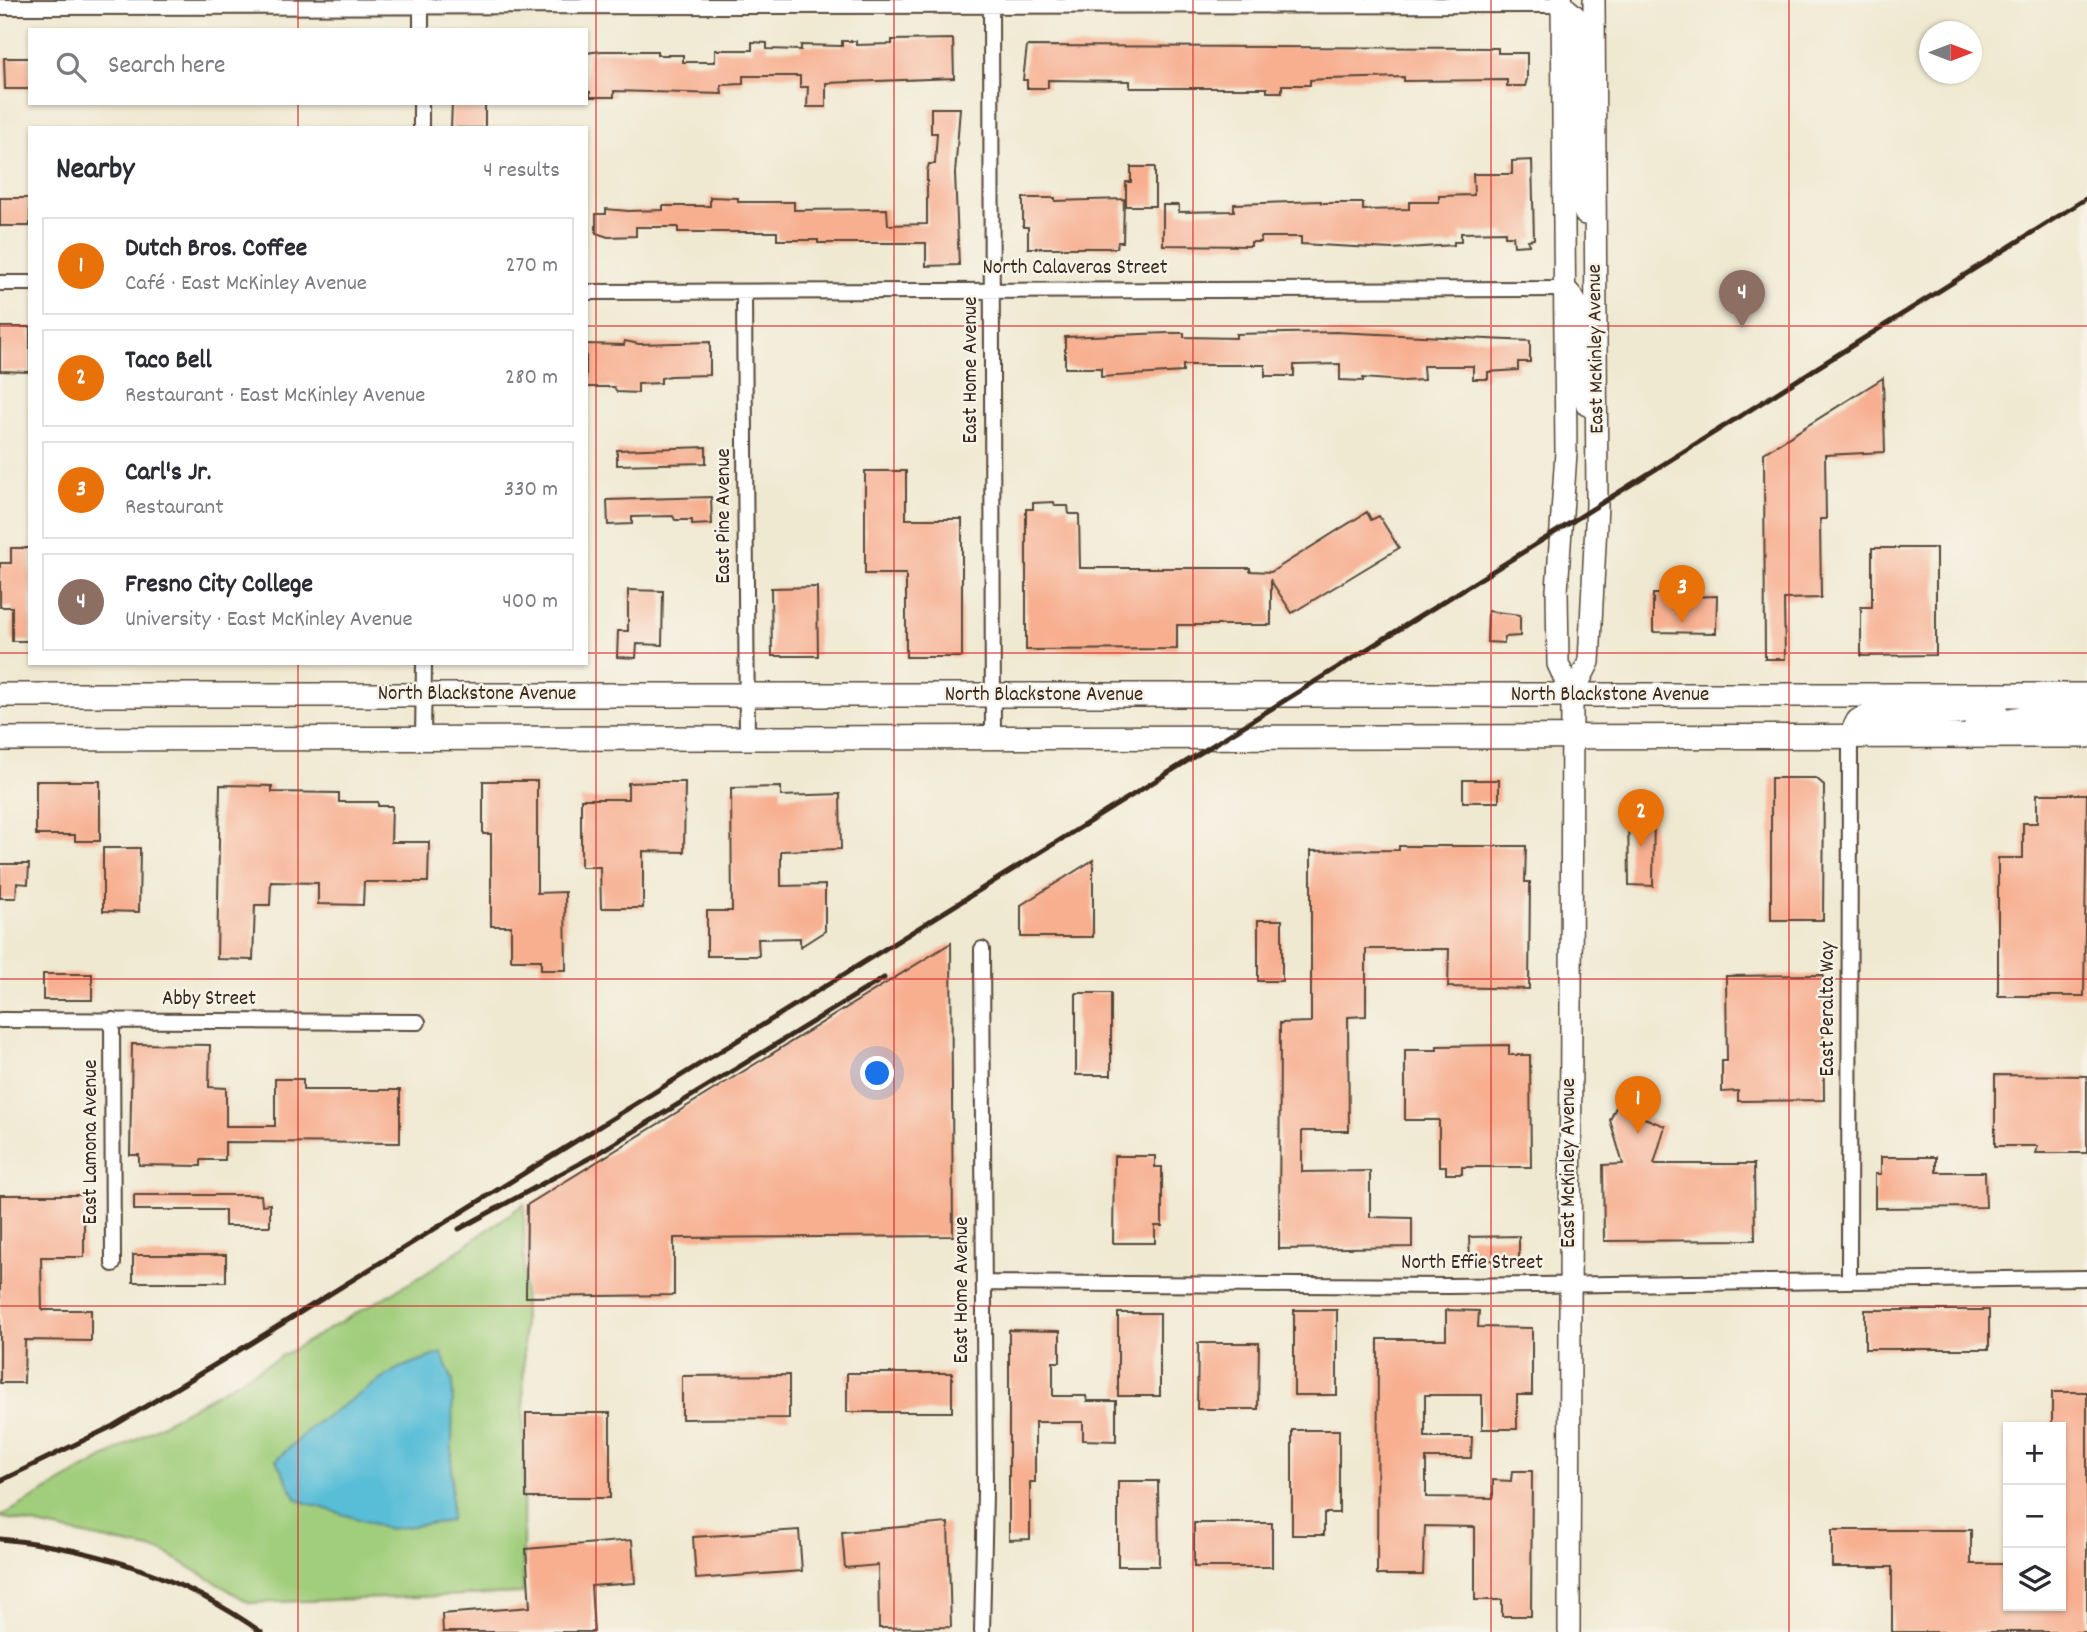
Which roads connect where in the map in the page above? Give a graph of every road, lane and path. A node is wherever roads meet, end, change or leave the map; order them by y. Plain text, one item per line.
1 (1594, 0) edge
2 (421, 3) edge
3 (1562, 3) edge
4 (991, 4) edge
5 (0, 7) edge
6 (421, 28) edge
7 (421, 105) edge
8 (421, 126) edge
9 (0, 283) edge
10 (28, 283) edge
11 (1597, 285) junction
12 (1564, 289) junction
13 (992, 290) junction
14 (588, 292) edge
15 (744, 293) junction
16 (1598, 447) junction
17 (424, 665) edge
18 (0, 695) edge
19 (424, 695) junction
20 (748, 695) junction
21 (1572, 695) junction
22 (992, 696) junction
23 (2084, 702) edge
24 (2087, 736) edge
25 (1572, 737) junction
26 (1850, 737) junction
27 (1915, 737) junction
28 (0, 738) edge
29 (423, 738) junction
30 (747, 738) junction
31 (993, 739) junction
32 (982, 948) dead end
33 (0, 1020) edge
34 (112, 1020) junction
35 (418, 1022) dead end
36 (113, 1264) dead end
37 (2087, 1278) edge
38 (1849, 1281) junction
39 (984, 1283) junction
40 (1570, 1285) junction
41 (982, 1632) edge
42 (1569, 1632) edge

1 - 11 main road, East McKinley Avenue
2 - 4 street
2 - 5 street
2 - 6 street
3 - 4 street
3 - 11 main road
3 - 12 main road, East McKinley Avenue
4 - 13 street, East Home Avenue
7 - 8 street
9 - 10 street
11 - 16 main road, East McKinley Avenue
12 - 13 street, North Calaveras Street
12 - 16 main road
12 - 21 main road, East McKinley Avenue
13 - 15 street, North Calaveras Street
13 - 22 street, East Home Avenue
14 - 15 street, North Calaveras Street
15 - 20 street, East Pine Avenue
16 - 21 main road, East McKinley Avenue
17 - 19 street
18 - 19 main road, North Blackstone Avenue
19 - 20 main road, North Blackstone Avenue
19 - 29 street
20 - 22 main road, North Blackstone Avenue
20 - 30 street, East Pine Avenue
21 - 22 main road, North Blackstone Avenue
21 - 23 main road, North Blackstone Avenue
21 - 25 main road, East McKinley Avenue
22 - 31 street, East Home Avenue
23 - 26 main road
23 - 27 main road
24 - 27 main road, North Blackstone Avenue
25 - 26 main road, North Blackstone Avenue
25 - 31 main road, North Blackstone Avenue
25 - 40 main road, East McKinley Avenue
26 - 27 main road, North Blackstone Avenue
26 - 38 street, East Peralta Way
28 - 29 main road, North Blackstone Avenue
29 - 30 main road, North Blackstone Avenue
30 - 31 main road, North Blackstone Avenue
32 - 39 street, East Home Avenue
33 - 34 street, Abby Street
34 - 35 street, Abby Street
34 - 36 street, East Lamona Avenue
37 - 38 street, North Effie Street
38 - 40 street, North Effie Street
39 - 40 street, North Effie Street
39 - 41 street, East Home Avenue
40 - 42 main road, East McKinley Avenue

